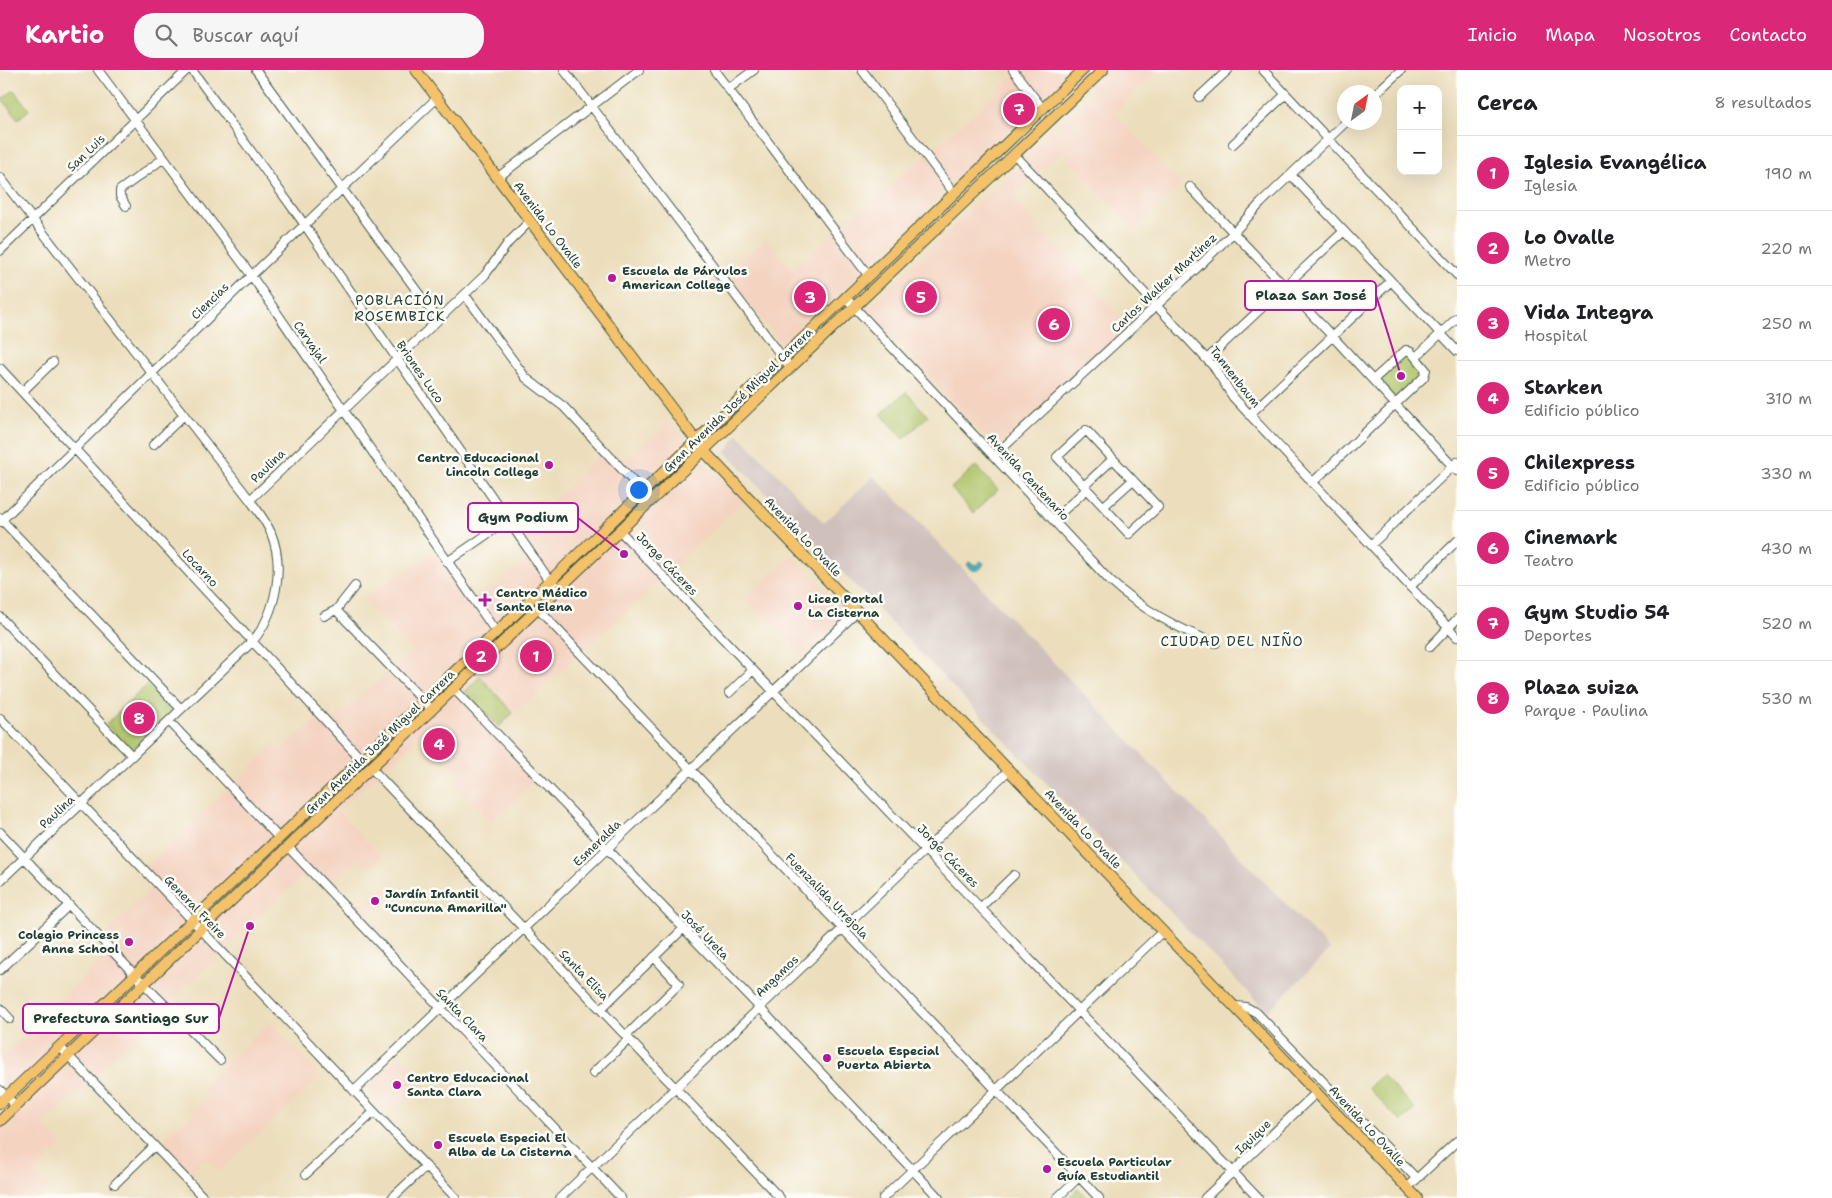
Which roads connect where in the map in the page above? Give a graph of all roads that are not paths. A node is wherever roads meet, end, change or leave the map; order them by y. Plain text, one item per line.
1 (98, 70) edge
2 (187, 70) edge
3 (192, 70) edge
4 (256, 70) edge
5 (416, 70) edge
6 (564, 70) edge
7 (639, 70) edge
8 (714, 70) edge
9 (754, 70) edge
10 (862, 70) edge
11 (1013, 70) edge
12 (1083, 70) edge
13 (1103, 70) edge
14 (1228, 70) edge
15 (1263, 70) edge
16 (1401, 70) edge
17 (1382, 88) edge
18 (728, 89) junction
19 (1286, 94) junction
20 (1199, 97) dead end
21 (437, 98) junction
22 (591, 106) junction
23 (1043, 109) junction
24 (136, 120) junction
25 (1044, 126) junction
26 (1338, 130) edge
27 (1329, 139) junction
28 (1233, 144) dead end
29 (1014, 154) junction
30 (164, 158) junction
31 (1291, 175) junction
32 (0, 177) edge
33 (497, 178) junction
34 (1190, 187) dead end
35 (342, 188) junction
36 (954, 193) junction
37 (126, 206) dead end
38 (32, 220) junction
39 (530, 221) junction
40 (305, 224) junction
41 (1344, 231) junction
42 (1233, 233) junction
43 (0, 251) edge
44 (868, 275) junction
45 (1457, 275) edge
46 (251, 276) junction
47 (1391, 282) junction
48 (1285, 286) junction
49 (465, 295) junction
50 (845, 297) junction
51 (1157, 306) junction
52 (854, 307) junction
53 (1457, 318) edge
54 (438, 320) junction
55 (1440, 334) junction
56 (1333, 337) junction
57 (1457, 351) edge
58 (1416, 357) junction
59 (782, 358) junction
60 (397, 359) junction
61 (1207, 359) junction
62 (53, 362) dead end
63 (0, 368) edge
64 (790, 368) junction
65 (152, 374) junction
66 (1373, 380) junction
67 (22, 392) junction
68 (1395, 404) junction
69 (343, 410) junction
70 (184, 415) junction
71 (1250, 415) junction
72 (695, 441) junction
73 (153, 446) dead end
74 (75, 449) junction
75 (704, 451) junction
76 (994, 456) junction
77 (1113, 459) junction
78 (1455, 466) edge
79 (1133, 480) junction
80 (1312, 482) junction
81 (1086, 487) junction
82 (642, 492) junction
83 (250, 500) junction
84 (1104, 506) junction
85 (620, 513) junction
86 (1, 520) edge
87 (508, 520) junction
88 (1053, 520) junction
89 (620, 531) junction
90 (1457, 542) edge
91 (1371, 545) junction
92 (447, 562) junction
93 (550, 581) junction
94 (355, 586) dead end
95 (1410, 587) junction
96 (559, 589) junction
97 (538, 609) junction
98 (336, 610) junction
99 (857, 612) junction
100 (324, 616) dead end
101 (0, 617) edge
102 (1457, 619) edge
103 (1448, 628) junction
104 (496, 632) junction
105 (1457, 637) edge
106 (253, 641) junction
107 (1216, 643) dead end
108 (1430, 647) dead end
109 (753, 670) junction
110 (454, 689) junction
111 (774, 691) junction
112 (729, 693) dead end
113 (423, 701) junction
114 (182, 709) junction
115 (432, 710) junction
116 (0, 718) edge
117 (168, 721) junction
118 (132, 756) junction
119 (358, 762) junction
120 (371, 768) junction
121 (690, 769) junction
122 (1009, 770) junction
123 (82, 804) junction
124 (0, 832) edge
125 (279, 838) junction
126 (288, 847) junction
127 (607, 848) junction
128 (926, 850) junction
129 (24, 858) junction
130 (1014, 875) dead end
131 (0, 881) edge
132 (69, 905) junction
133 (980, 907) junction
134 (192, 921) junction
135 (684, 928) junction
136 (524, 929) junction
137 (201, 930) junction
138 (843, 930) junction
139 (1163, 931) junction
140 (654, 957) junction
141 (0, 970) edge
142 (135, 975) junction
143 (145, 984) junction
144 (1236, 1006) junction
145 (0, 1008) edge
146 (760, 1008) junction
147 (441, 1009) junction
148 (600, 1009) junction
149 (1080, 1011) junction
150 (10, 1018) dead end
151 (627, 1037) junction
152 (60, 1047) junction
153 (68, 1056) junction
154 (220, 1060) dead end
155 (593, 1073) dead end
156 (676, 1088) junction
157 (996, 1090) junction
158 (354, 1091) junction
159 (1317, 1092) junction
160 (2, 1097) edge
161 (16, 1106) junction
162 (374, 1112) junction
163 (0, 1121) edge
164 (1457, 1141) edge
165 (154, 1146) junction
166 (426, 1166) junction
167 (592, 1168) junction
168 (912, 1170) junction
169 (1233, 1172) junction
170 (306, 1174) dead end
171 (1079, 1177) junction
172 (1417, 1179) junction
173 (115, 1184) dead end
174 (1408, 1188) junction
175 (204, 1198) edge
176 (392, 1198) edge
177 (456, 1198) edge
178 (560, 1198) edge
179 (621, 1198) edge
180 (780, 1198) edge
181 (883, 1198) edge
182 (939, 1198) edge
183 (1057, 1198) edge
184 (1099, 1198) edge
185 (1205, 1198) edge
186 (1258, 1198) edge
187 (1417, 1198) edge

1 - 24 street, Carvajal
2 - 24 street, San Luis
3 - 40 street, Briones Luco
4 - 35 street
5 - 21 main road, Avenida Lo Ovalle
6 - 22 street
7 - 22 street
8 - 18 street
9 - 18 street
10 - 36 street
11 - 23 street
12 - 23 main road, Gran Avenida José Miguel Carrera
13 - 25 main road, Gran Avenida José Miguel Carrera
14 - 20 street
15 - 19 street
16 - 17 street
18 - 44 street
19 - 27 street
19 - 28 street
21 - 33 main road, Avenida Lo Ovalle
21 - 35 street, Ciencias
22 - 33 street
22 - 59 street
23 - 25 main road
23 - 36 main road, Gran Avenida José Miguel Carrera
24 - 30 street, Carvajal
24 - 38 street, San Luis
25 - 29 main road, Gran Avenida José Miguel Carrera
26 - 27 street, Carlos Walker Martínez
27 - 31 street, Carlos Walker Martínez
27 - 45 street
29 - 51 street, Tannenbaum
29 - 52 main road, Gran Avenida José Miguel Carrera
30 - 37 street
30 - 46 street, Carvajal
31 - 41 street
31 - 42 street, Carlos Walker Martínez
32 - 38 street
33 - 39 main road, Avenida Lo Ovalle
34 - 42 street
35 - 40 street, Ciencias
35 - 54 street
36 - 44 main road, Gran Avenida José Miguel Carrera
38 - 43 street, San Luis
38 - 65 street
39 - 49 street, Paulina
39 - 72 main road, Avenida Lo Ovalle
40 - 46 street, Ciencias
40 - 60 street, Briones Luco
41 - 47 street
41 - 48 street
42 - 48 street
42 - 51 street, Carlos Walker Martínez
44 - 50 main road, Gran Avenida José Miguel Carrera
46 - 65 street, Ciencias
46 - 69 street, Carvajal
47 - 55 street
47 - 56 street
48 - 56 street
48 - 61 street
49 - 54 street, Paulina
49 - 82 street
50 - 52 street, Avenida Centenario
50 - 59 main road, Gran Avenida José Miguel Carrera
51 - 61 street, Tannenbaum
51 - 76 street, Carlos Walker Martínez
52 - 64 main road, Gran Avenida José Miguel Carrera
52 - 76 street, Avenida Centenario
53 - 55 street
54 - 60 street, Paulina
55 - 57 street
55 - 58 street
56 - 66 street
56 - 71 street
58 - 66 street
58 - 68 street
59 - 64 street
59 - 72 main road, Gran Avenida José Miguel Carrera
60 - 69 street, Paulina
60 - 87 street, Briones Luco
61 - 71 street, Tannenbaum
62 - 67 street
63 - 67 street, Locarno
64 - 75 main road, Gran Avenida José Miguel Carrera
65 - 70 street
65 - 74 street, Ciencias
66 - 68 street
67 - 74 street, Locarno
68 - 78 street
68 - 80 street
69 - 83 street, Paulina
69 - 92 street, Carvajal
70 - 73 street
70 - 83 street
71 - 80 street, Tannenbaum
72 - 75 main road, Avenida Lo Ovalle
72 - 82 main road, Gran Avenida José Miguel Carrera
74 - 86 street, Ciencias
74 - 106 street, Locarno
75 - 89 main road, Gran Avenida José Miguel Carrera
75 - 99 main road, Avenida Lo Ovalle
76 - 88 street, Avenida Centenario
77 - 79 street
77 - 81 street
77 - 81 street
78 - 91 street
79 - 84 street
79 - 84 street
80 - 91 street, Tannenbaum
81 - 84 street
81 - 88 street
82 - 85 main road, Gran Avenida José Miguel Carrera
83 - 106 street, Paulina
85 - 89 main road
85 - 93 main road, Gran Avenida José Miguel Carrera
86 - 114 street
87 - 92 street
87 - 93 street, Briones Luco
88 - 107 street, Avenida Centenario
89 - 96 main road, Gran Avenida José Miguel Carrera
89 - 109 street, Jorge Cáceres
90 - 95 street
91 - 95 street, Tannenbaum
92 - 104 street, Carvajal
93 - 96 street, Briones Luco
93 - 104 main road, Gran Avenida José Miguel Carrera
94 - 98 street
95 - 103 street, Tannenbaum
96 - 97 main road, Gran Avenida José Miguel Carrera
97 - 110 main road, Gran Avenida José Miguel Carrera
97 - 121 street, Fuenzalida Urrejola
98 - 100 street
98 - 113 street
99 - 111 street, Esmeralda
99 - 122 main road, Avenida Lo Ovalle
101 - 118 street
102 - 103 street
103 - 105 street, Tannenbaum
103 - 108 street
104 - 113 main road, Gran Avenida José Miguel Carrera
106 - 114 street, Paulina
106 - 119 street, Locarno
109 - 111 street, Jorge Cáceres
109 - 112 street
110 - 115 main road, Gran Avenida José Miguel Carrera
110 - 127 street, José Ureta
111 - 121 street, Esmeralda
111 - 128 street, Jorge Cáceres
113 - 115 street
113 - 119 main road, Gran Avenida José Miguel Carrera
114 - 117 street, Paulina
115 - 120 main road, Gran Avenida José Miguel Carrera
116 - 123 street, General Freire
117 - 118 street, Paulina
117 - 125 street
118 - 123 street, Paulina
119 - 120 main road
119 - 125 main road, Gran Avenida José Miguel Carrera
120 - 126 main road, Gran Avenida José Miguel Carrera
120 - 136 street, Santa Elisa
121 - 127 street, Esmeralda
121 - 138 street, Fuenzalida Urrejola
122 - 128 street, Angamos
122 - 139 main road, Avenida Lo Ovalle
123 - 129 street, Paulina
123 - 134 street, General Freire
124 - 129 street
125 - 134 main road, Gran Avenida José Miguel Carrera
126 - 137 main road, Gran Avenida José Miguel Carrera
126 - 147 street, Santa Clara
127 - 135 street, José Ureta
127 - 136 street, Esmeralda
128 - 133 street, Jorge Cáceres
128 - 138 street, Angamos
129 - 131 street, Paulina
129 - 132 street
130 - 133 street
132 - 141 street
132 - 142 street
133 - 149 street, Jorge Cáceres
134 - 137 street, General Freire
134 - 142 main road, Gran Avenida José Miguel Carrera
135 - 140 street
135 - 146 street, José Ureta
136 - 147 street, Esmeralda
136 - 148 street, Santa Elisa
137 - 143 main road, Gran Avenida José Miguel Carrera
137 - 158 street, General Freire
138 - 146 street, Angamos
138 - 157 street, Fuenzalida Urrejola
139 - 144 main road, Avenida Lo Ovalle
139 - 149 street
140 - 148 street
140 - 151 street
142 - 143 street
142 - 152 main road, Gran Avenida José Miguel Carrera
143 - 153 main road, Gran Avenida José Miguel Carrera
143 - 154 street
144 - 159 main road, Avenida Lo Ovalle
144 - 172 street, Avenida Lo Ovalle
145 - 150 street
146 - 156 street, Angamos
146 - 168 street, José Ureta
147 - 158 street, Esmeralda
147 - 167 street, Santa Clara
148 - 151 street, Santa Elisa
149 - 157 street
149 - 169 street, Jorge Cáceres
151 - 155 street
151 - 156 street, Santa Elisa
152 - 153 street
152 - 160 main road, Gran Avenida José Miguel Carrera
153 - 161 main road, Gran Avenida José Miguel Carrera
153 - 165 street
156 - 167 street, Angamos
156 - 180 street, Santa Elisa
157 - 168 street
157 - 171 street, Fuenzalida Urrejola
158 - 162 street, General Freire
159 - 169 street, Iquique
159 - 174 main road, Avenida Lo Ovalle
160 - 161 street
161 - 163 main road, Gran Avenida José Miguel Carrera
162 - 166 street, General Freire
162 - 170 street
164 - 172 street
165 - 173 street
165 - 175 street
166 - 176 street
166 - 177 street, General Freire
167 - 178 street, Angamos
167 - 179 street, Santa Clara
168 - 181 street
168 - 182 street, José Ureta
169 - 185 street, Iquique
169 - 186 street, Jorge Cáceres
171 - 183 street
171 - 184 street, Fuenzalida Urrejola
172 - 174 street
174 - 187 main road, Avenida Lo Ovalle

